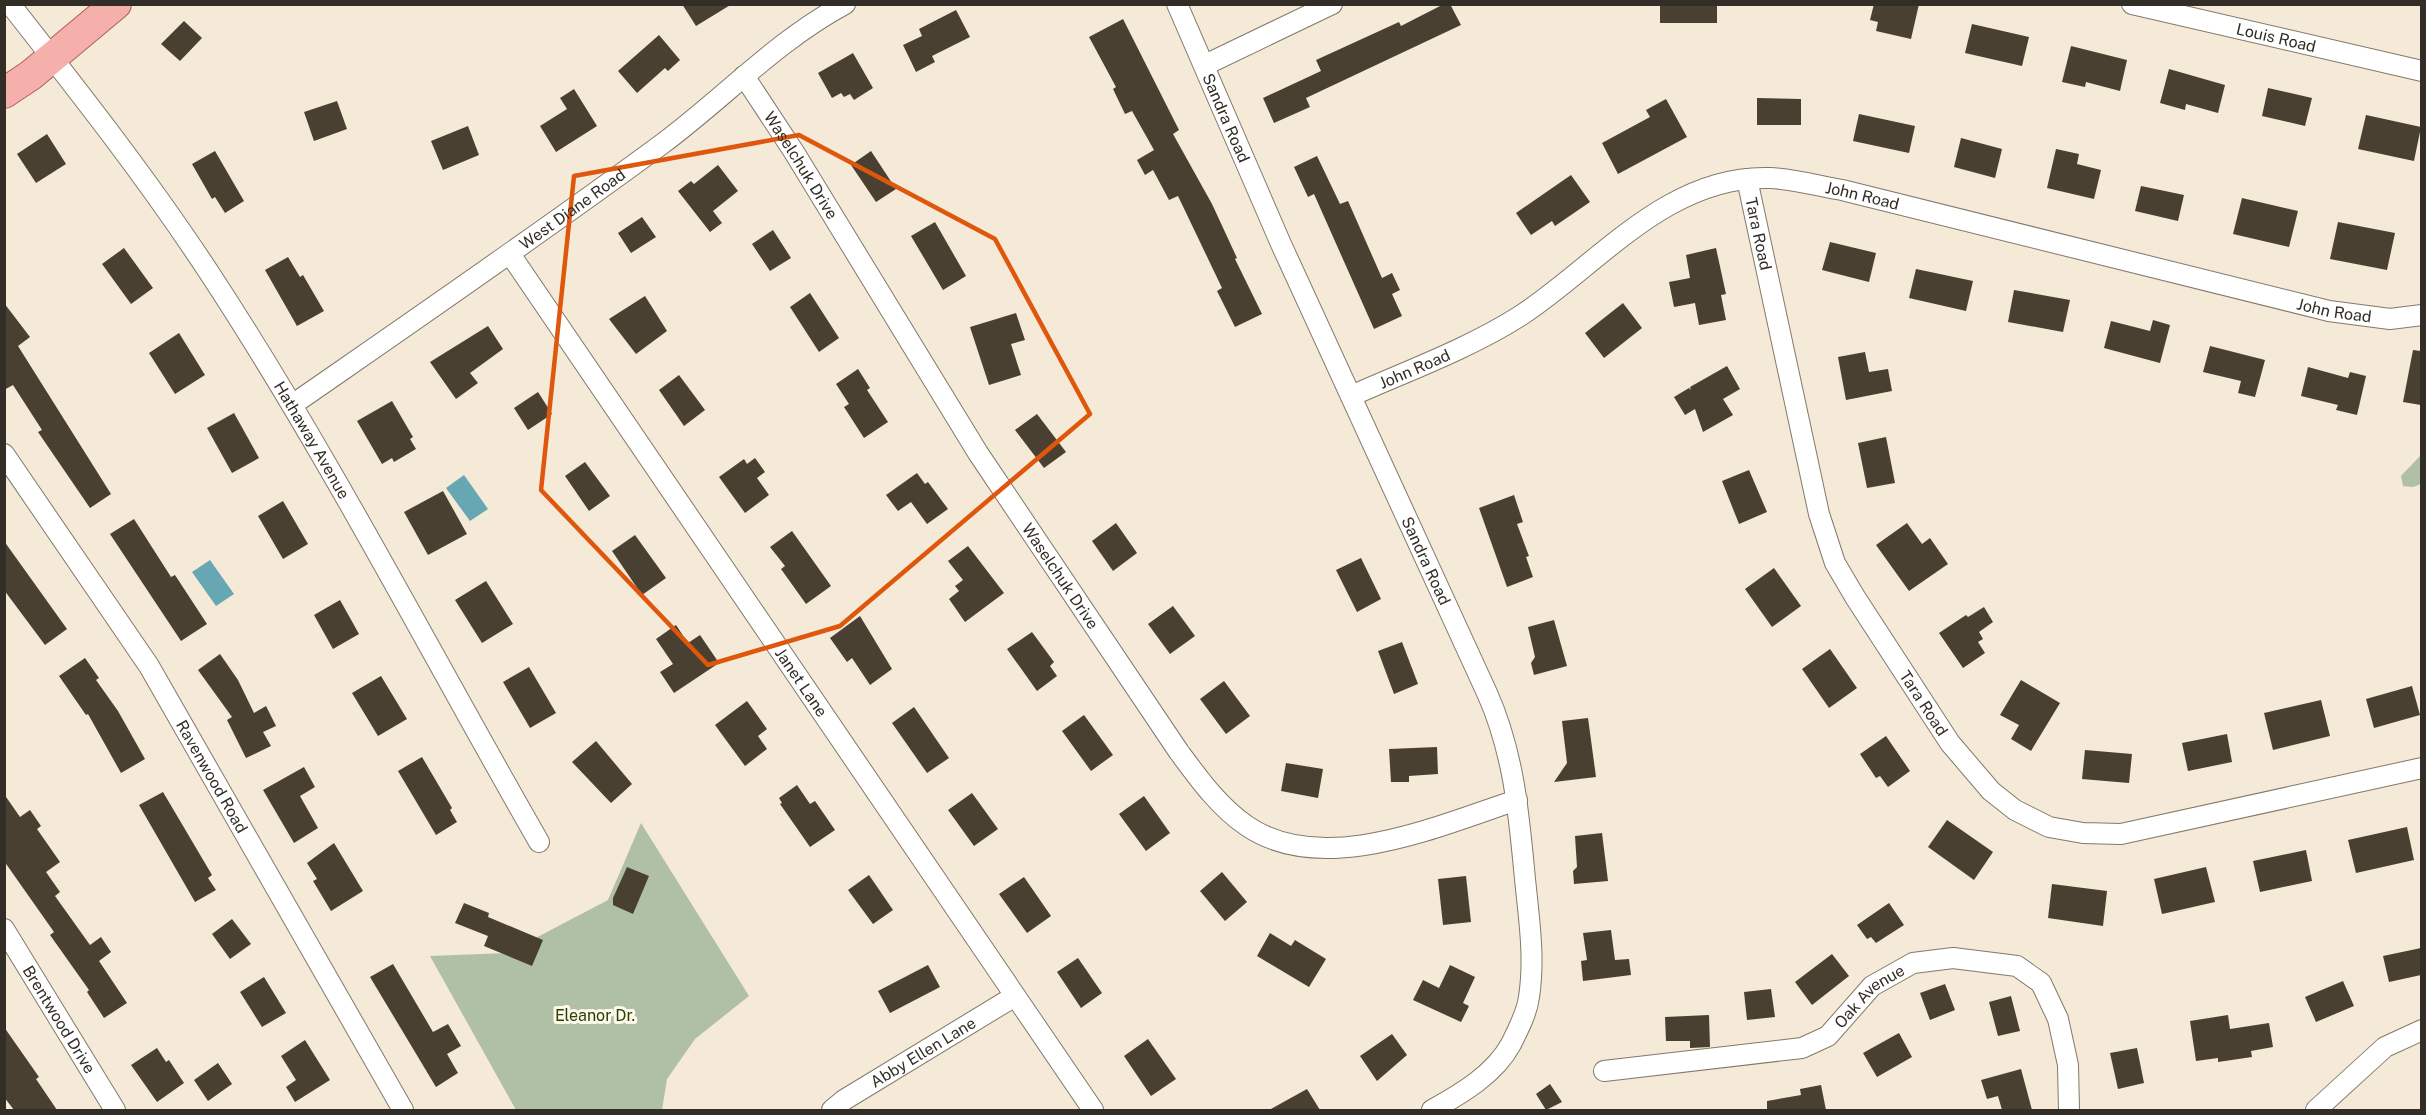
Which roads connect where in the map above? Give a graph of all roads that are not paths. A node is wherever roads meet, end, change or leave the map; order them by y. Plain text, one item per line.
1 (10, 4) edge
2 (116, 4) edge
3 (845, 4) edge
4 (1177, 4) edge
5 (1332, 4) edge
6 (2132, 4) edge
7 (52, 57) junction
8 (1205, 65) junction
9 (2421, 71) edge
10 (744, 76) junction
11 (4, 93) edge
12 (1747, 179) junction
13 (510, 254) junction
14 (2421, 315) edge
15 (1351, 396) junction
16 (292, 405) junction
17 (4, 453) edge
18 (2421, 768) edge
19 (1517, 800) junction
20 (539, 842) dead end
21 (4, 929) edge
22 (1015, 996) junction
23 (2421, 1030) edge
24 (1604, 1071) dead end
25 (115, 1110) edge
26 (403, 1110) edge
27 (832, 1110) edge
28 (1093, 1110) edge
29 (1432, 1110) edge
30 (2069, 1110) edge
31 (2316, 1110) edge

1 - 7 street, Hathaway Avenue
2 - 7 main road
3 - 10 street, West Diane Road
4 - 8 street, Sandra Road
5 - 8 street
6 - 9 street, Louis Road
7 - 11 main road
7 - 16 street, Hathaway Avenue
8 - 15 street, Sandra Road
10 - 13 street, West Diane Road
10 - 19 street, Waselchuk Drive
12 - 14 street, John Road
12 - 15 street, John Road
12 - 18 street, Tara Road
13 - 16 street, West Diane Road
13 - 22 street, Janet Lane
15 - 19 street, Sandra Road
16 - 20 street, Hathaway Avenue
17 - 26 street, Ravenwood Road
19 - 29 street, Sandra Road
21 - 25 street, Brentwood Drive
22 - 27 street, Abby Ellen Lane
22 - 28 street, Janet Lane
23 - 31 street
24 - 30 street, Oak Avenue

